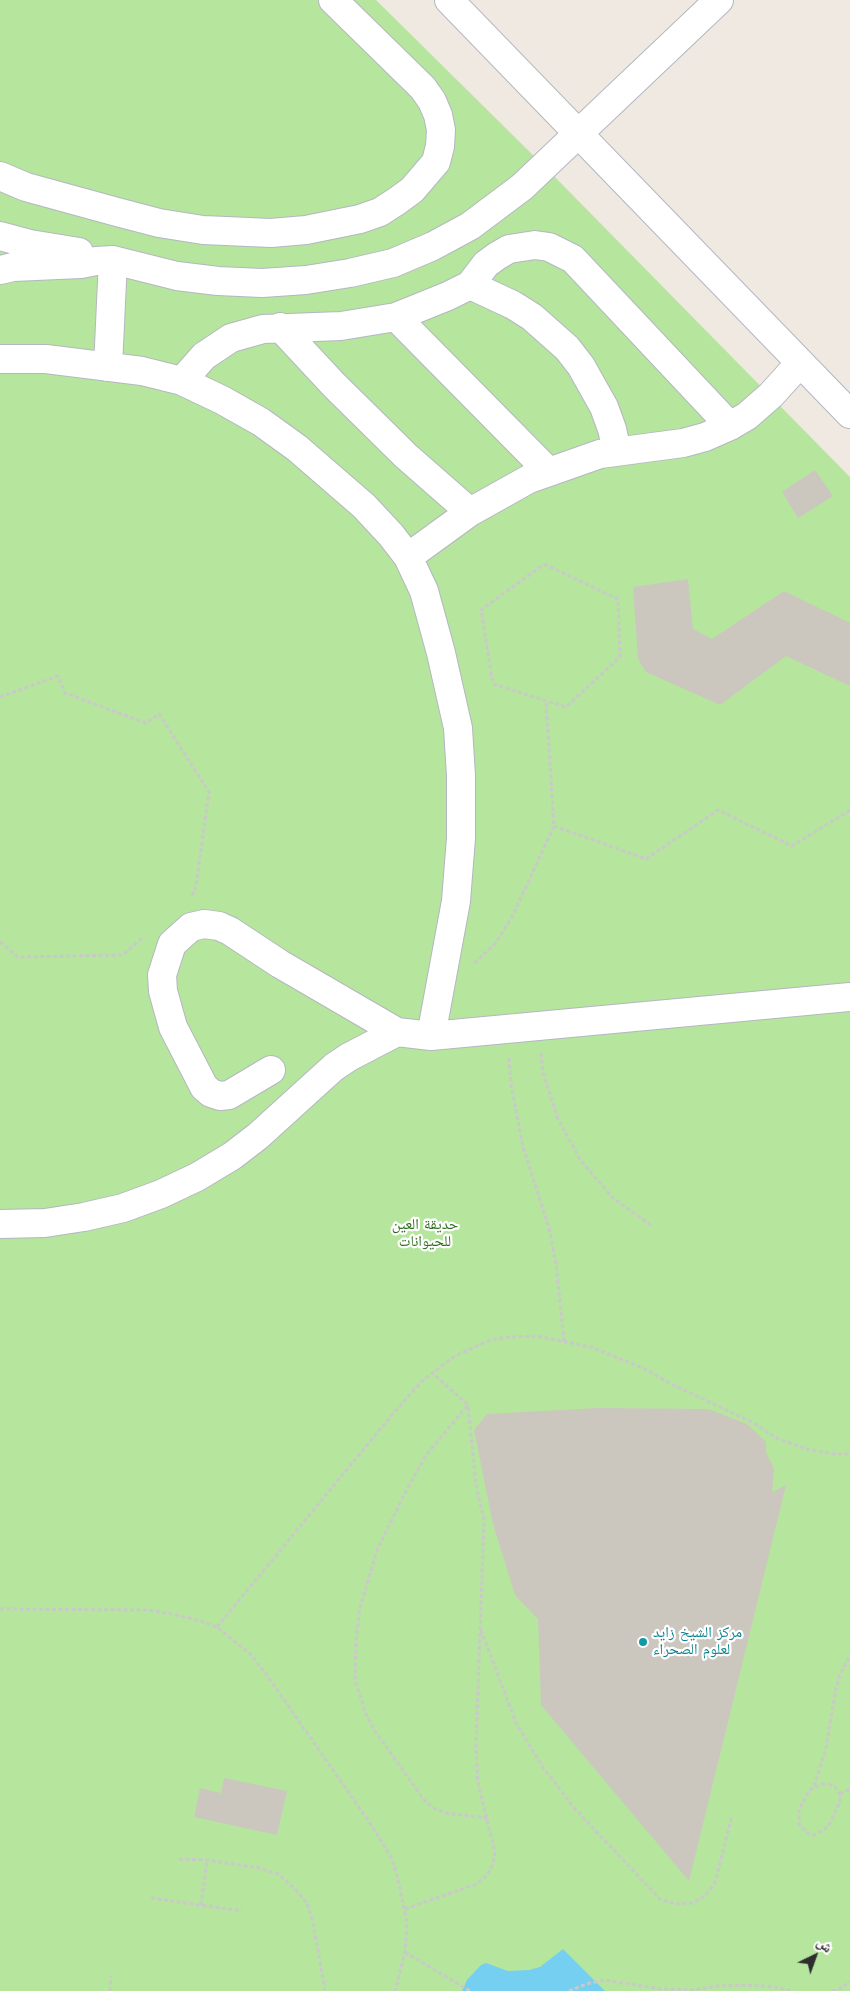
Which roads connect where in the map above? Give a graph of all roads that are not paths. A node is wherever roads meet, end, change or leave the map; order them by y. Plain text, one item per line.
1 (333, 0) edge
2 (449, 0) edge
3 (719, 0) edge
4 (579, 134) junction
5 (0, 176) edge
6 (0, 236) edge
7 (104, 261) junction
8 (0, 270) edge
9 (470, 285) junction
10 (396, 317) junction
11 (280, 327) junction
12 (0, 359) edge
13 (800, 363) junction
14 (108, 367) junction
15 (182, 381) junction
16 (850, 414) edge
17 (730, 426) junction
18 (618, 451) junction
19 (550, 472) junction
20 (470, 512) junction
21 (408, 557) junction
22 (850, 997) edge
23 (397, 1032) junction
24 (431, 1036) junction
25 (271, 1070) dead end
26 (0, 1224) edge

1 - 5 lane
2 - 4 lane
3 - 4 lane
4 - 7 lane
4 - 13 lane
6 - 7 lane
7 - 8 lane
7 - 14 lane
9 - 10 lane
9 - 17 lane
9 - 18 lane
10 - 11 lane
10 - 19 lane
11 - 15 lane
11 - 20 lane
12 - 14 lane
13 - 16 lane
13 - 17 lane
14 - 15 lane
15 - 21 lane
17 - 18 lane
18 - 19 lane
19 - 20 lane
20 - 21 lane
21 - 24 lane
22 - 24 lane
23 - 24 lane
23 - 25 lane
23 - 26 lane

